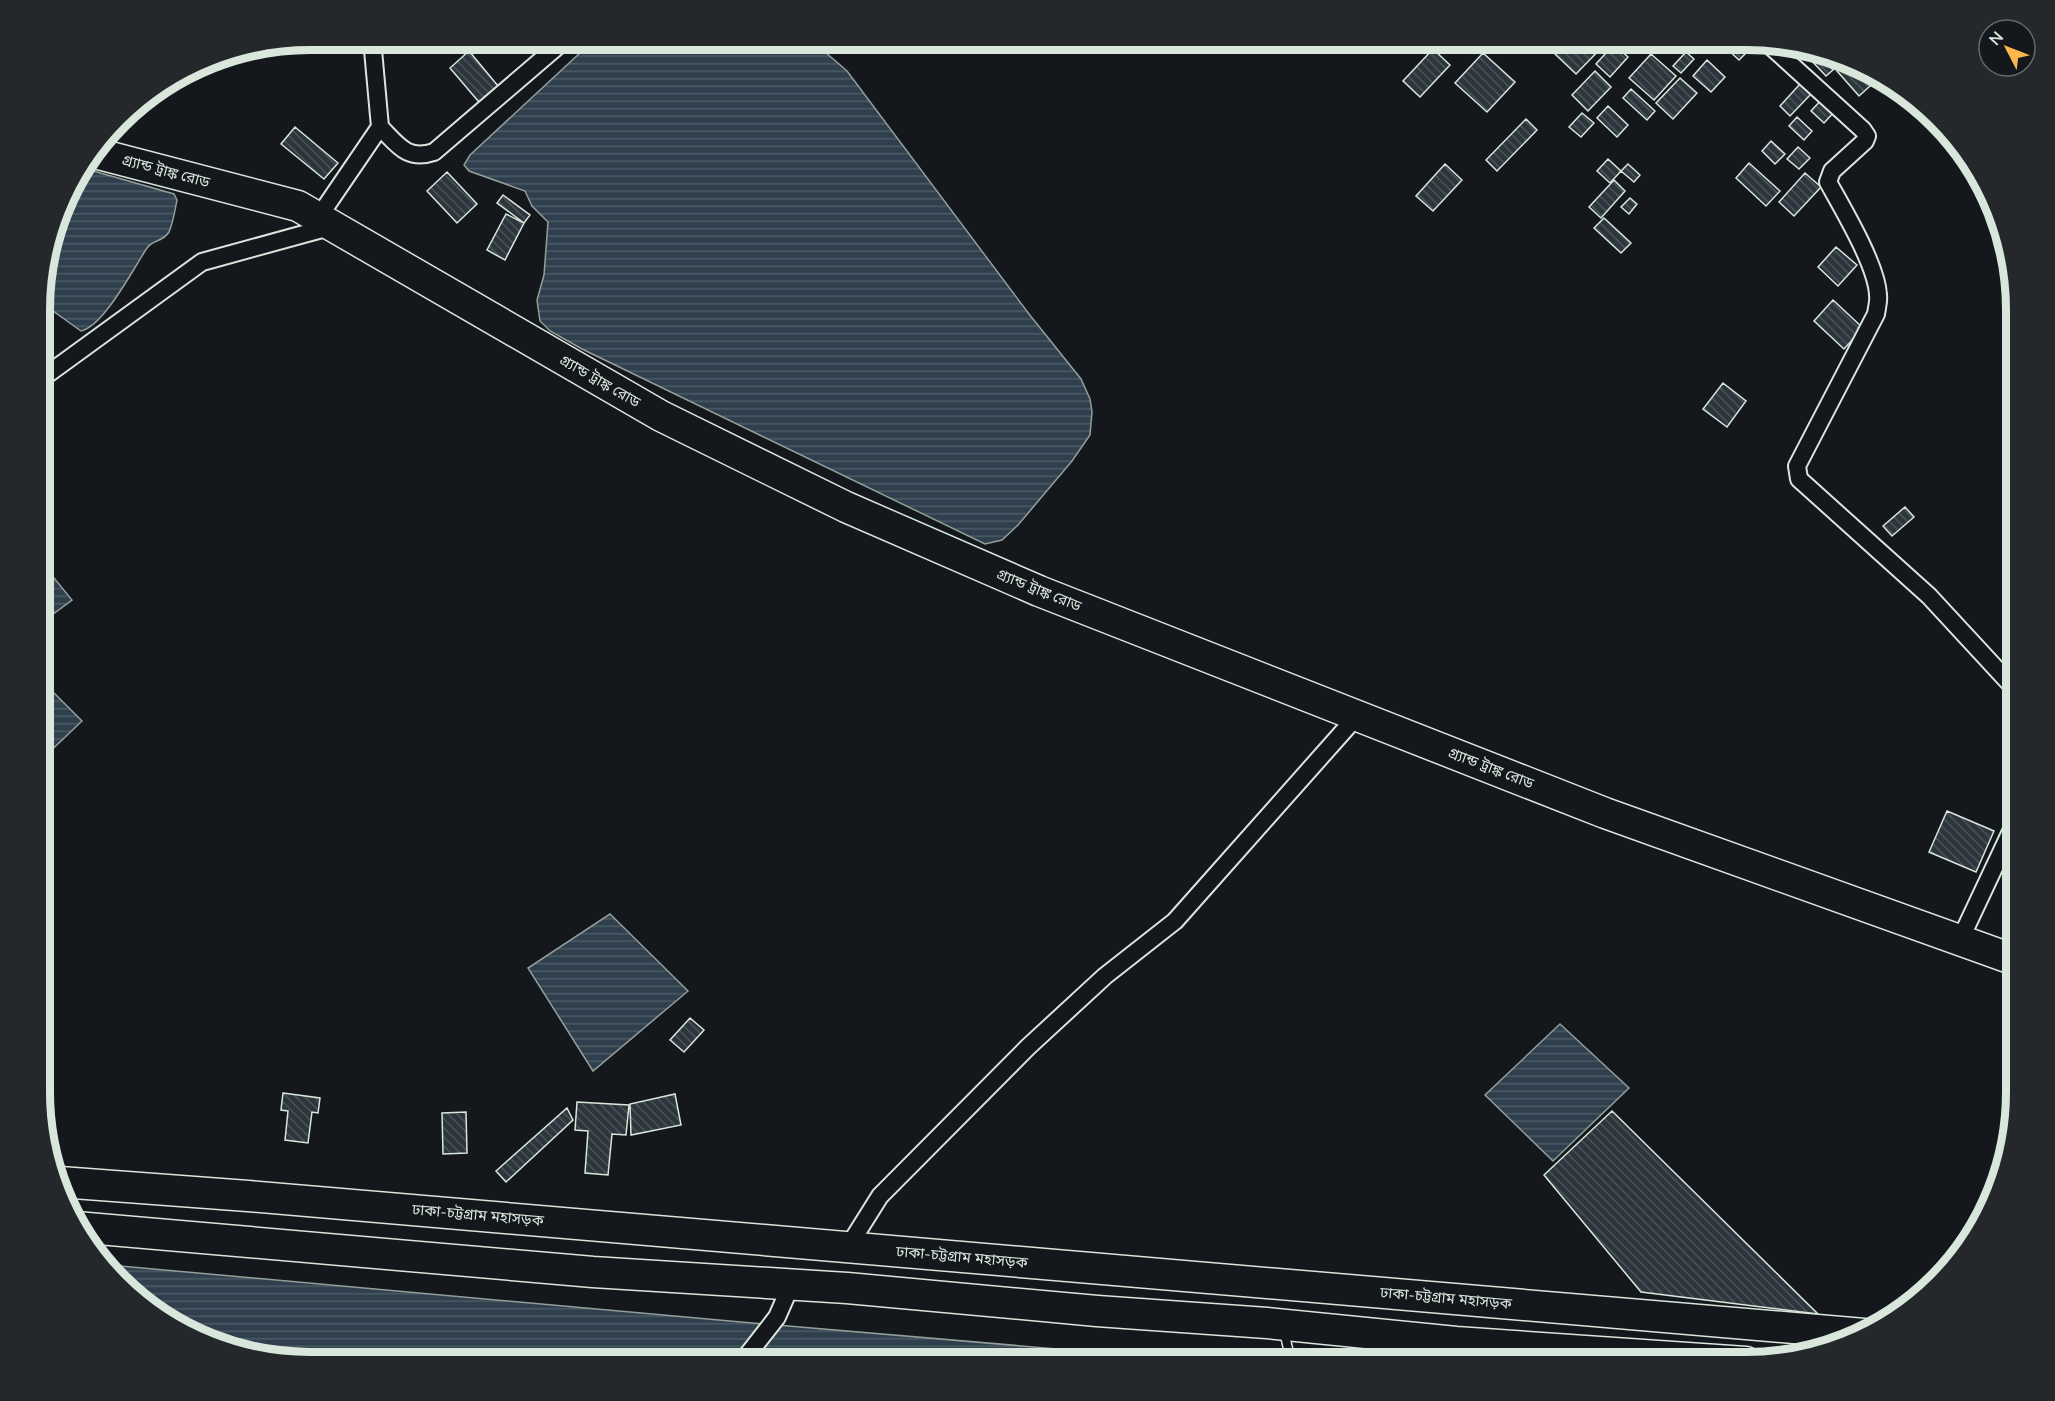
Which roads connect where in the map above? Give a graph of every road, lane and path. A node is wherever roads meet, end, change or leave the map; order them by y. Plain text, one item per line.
1 (373, 50) edge
2 (553, 50) edge
3 (1777, 52) edge
4 (380, 127) junction
5 (101, 154) edge
6 (326, 222) junction
7 (50, 372) edge
8 (2006, 679) edge
9 (1357, 716) junction
10 (2006, 842) edge
11 (1960, 940) junction
12 (2006, 957) edge
13 (66, 1182) edge
14 (88, 1228) edge
15 (848, 1247) junction
16 (791, 1285) junction
17 (1282, 1324) junction
18 (1844, 1332) edge
19 (750, 1352) edge
20 (1289, 1352) edge
21 (1532, 1352) edge

1 - 4 street
2 - 4 street
3 - 8 street
4 - 6 street
5 - 6 highway, গ্র্যান্ড ট্রাঙ্ক রোড
6 - 7 street
6 - 9 highway, গ্র্যান্ড ট্রাঙ্ক রোড
9 - 11 highway, গ্র্যান্ড ট্রাঙ্ক রোড
9 - 15 street
10 - 11 street
11 - 12 highway, গ্র্যান্ড ট্রাঙ্ক রোড
13 - 15 highway, ঢাকা-চট্টগ্রাম মহাসড়ক
14 - 16 highway
15 - 18 highway, ঢাকা-চট্টগ্রাম মহাসড়ক
16 - 17 highway
16 - 19 street
17 - 20 lane
17 - 21 highway

